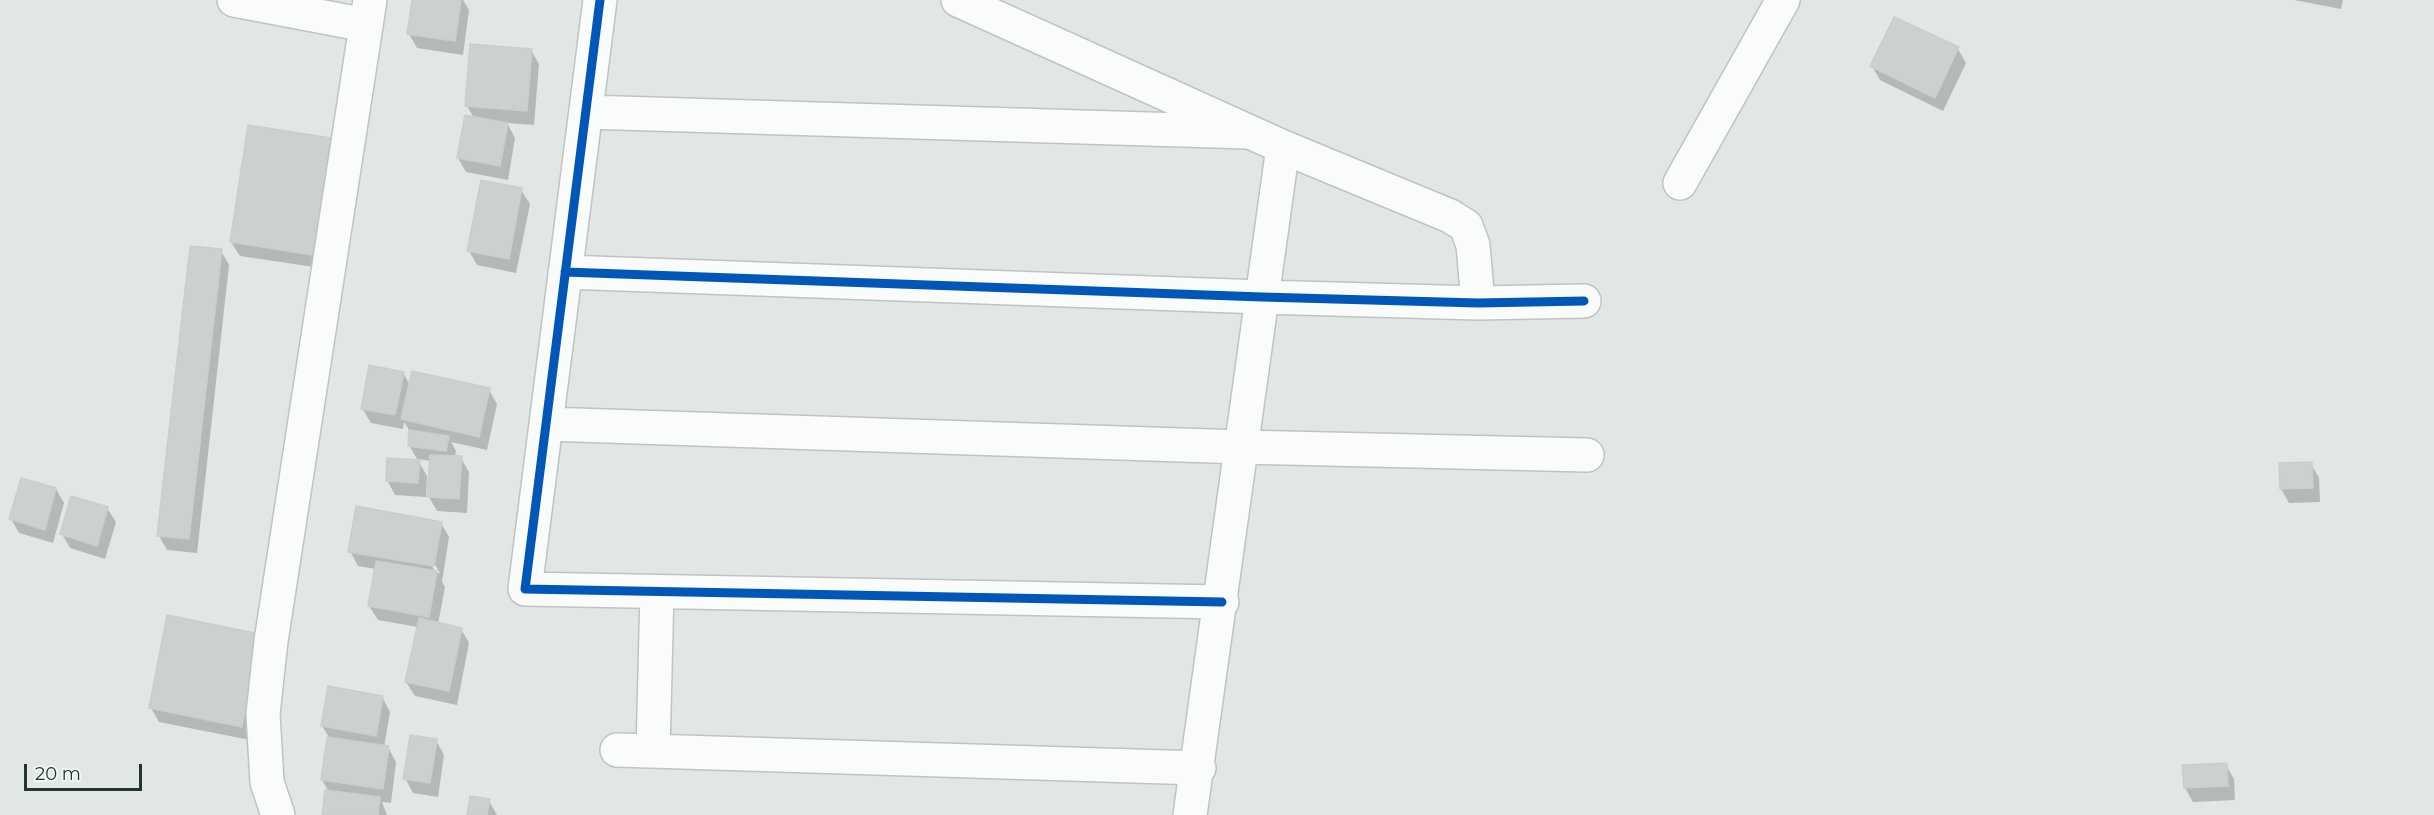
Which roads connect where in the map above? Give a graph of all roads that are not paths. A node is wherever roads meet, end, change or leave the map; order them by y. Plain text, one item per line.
1 (234, 0) edge
2 (600, 0) edge
3 (958, 0) edge
4 (1783, 0) edge
5 (368, 12) edge
6 (586, 112) junction
7 (1248, 132) junction
8 (1283, 147) junction
9 (1680, 183) dead end
10 (565, 272) junction
11 (1262, 297) junction
12 (1584, 302) dead end
13 (1478, 303) junction
14 (546, 424) junction
15 (1242, 447) junction
16 (1587, 454) dead end
17 (657, 592) junction
18 (1222, 602) junction
19 (617, 750) dead end
20 (653, 751) junction
21 (1198, 768) junction
22 (278, 815) edge
23 (1191, 815) edge

1 - 5 street
2 - 6 street
3 - 7 street
4 - 9 street
5 - 22 street
6 - 7 street
6 - 10 street
7 - 8 street
8 - 11 street
8 - 13 street
10 - 11 street
10 - 14 street
11 - 13 street
11 - 15 street
12 - 13 street
14 - 15 street
14 - 17 street
15 - 16 street
15 - 18 street
17 - 18 street
17 - 20 street
18 - 21 street
19 - 20 street
20 - 21 street
21 - 23 street

